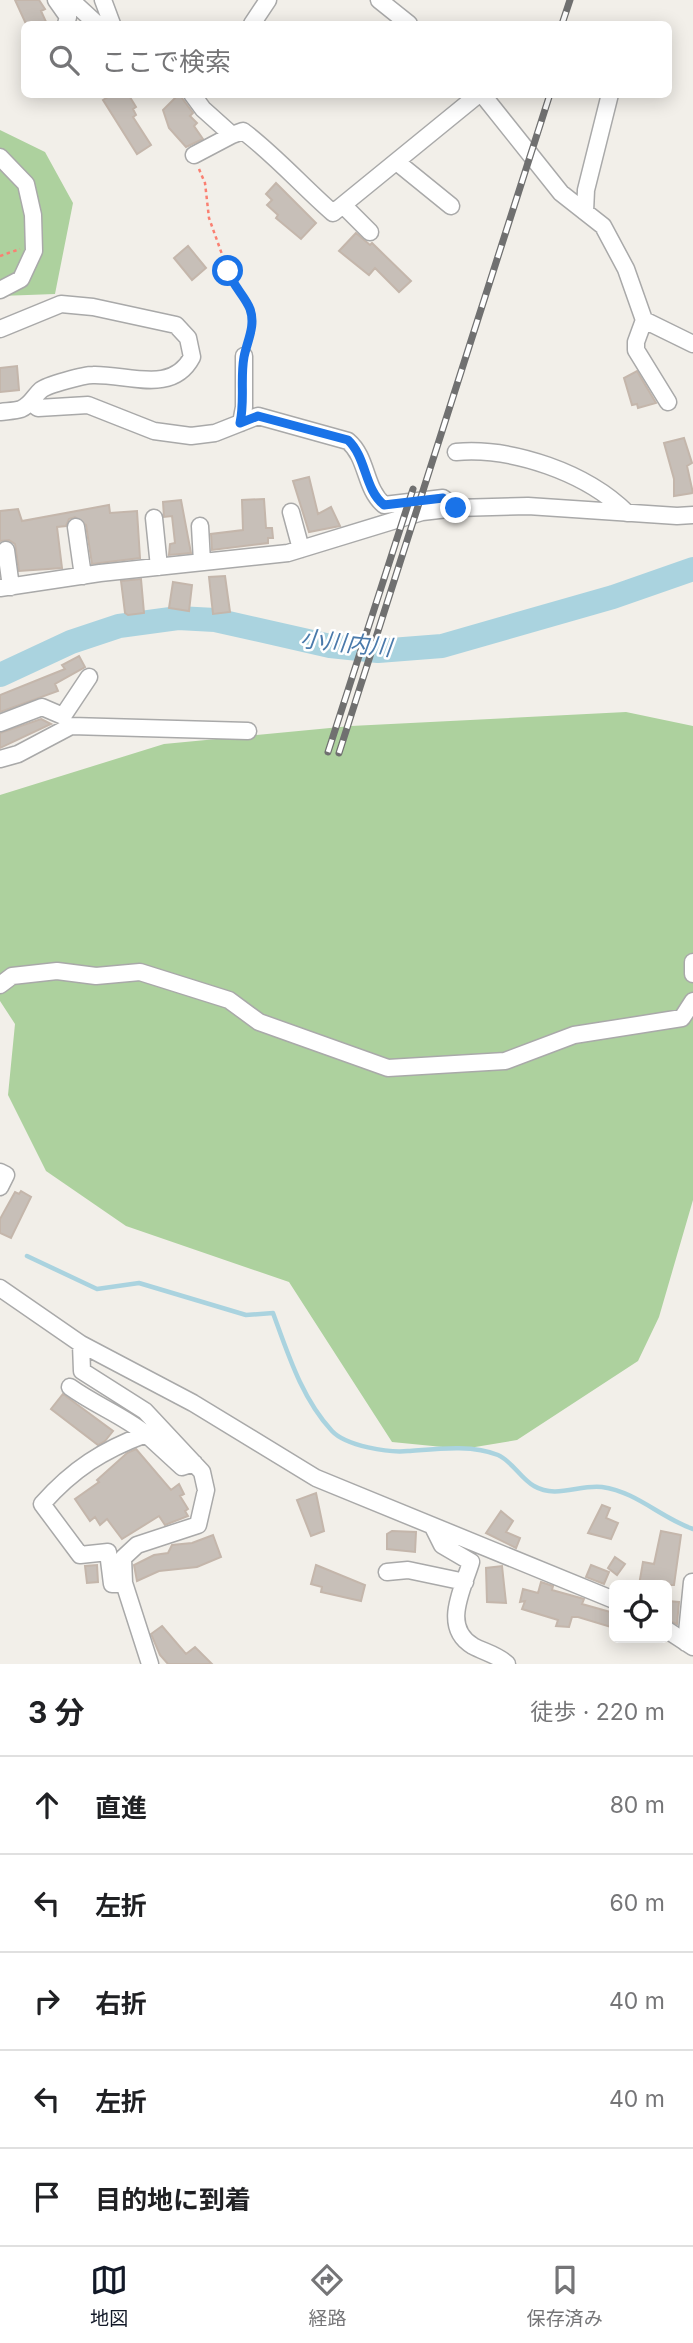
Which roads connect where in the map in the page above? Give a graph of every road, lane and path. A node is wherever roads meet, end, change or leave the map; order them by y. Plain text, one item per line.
1 (56, 0) edge
2 (71, 0) edge
3 (103, 0) edge
4 (268, 0) edge
5 (379, 0) edge
6 (67, 21) edge
7 (94, 21) edge
8 (112, 21) edge
9 (254, 21) edge
10 (405, 21) edge
11 (195, 98) edge
12 (475, 98) edge
13 (483, 98) edge
14 (609, 98) edge
15 (232, 135) junction
16 (194, 155) joint
17 (0, 157) edge
18 (398, 163) junction
19 (343, 205) junction
20 (450, 206) dead end
21 (585, 212) junction
22 (370, 232) dead end
23 (34, 243) junction
24 (0, 256) edge
25 (0, 290) edge
26 (644, 320) junction
27 (0, 329) edge
28 (693, 344) edge
29 (244, 356) joint
30 (33, 400) junction
31 (0, 401) edge
32 (668, 402) dead end
33 (0, 412) edge
34 (240, 423) junction
35 (456, 452) dead end
36 (456, 508) junction
37 (291, 512) dead end
38 (627, 513) junction
39 (693, 515) edge
40 (153, 518) dead end
41 (200, 526) dead end
42 (76, 527) dead end
43 (301, 549) junction
44 (6, 550) dead end
45 (202, 562) junction
46 (159, 567) junction
47 (83, 576) junction
48 (6, 587) edge
49 (89, 677) dead end
50 (67, 721) junction
51 (0, 723) edge
52 (248, 731) dead end
53 (0, 759) edge
54 (693, 962) edge
55 (693, 974) edge
56 (0, 985) edge
57 (693, 1001) edge
58 (0, 1172) edge
59 (0, 1187) edge
60 (0, 1288) edge
61 (81, 1344) junction
62 (70, 1387) dead end
63 (146, 1434) junction
64 (194, 1463) junction
65 (434, 1529) junction
66 (387, 1572) dead end
67 (465, 1582) junction
68 (692, 1582) edge
69 (124, 1583) junction
70 (609, 1598) edge
71 (672, 1633) edge
72 (690, 1645) edge
73 (150, 1664) edge
74 (507, 1664) edge

1 - 6 street
2 - 7 street
3 - 8 street
4 - 9 street
5 - 10 street
11 - 15 street
12 - 18 street
13 - 21 street
14 - 21 street
15 - 16 street
15 - 19 street
16 - 29 path
17 - 23 street
18 - 19 street
18 - 20 street
19 - 22 street
21 - 26 street
23 - 24 path
23 - 25 street
26 - 28 street
26 - 32 street
27 - 30 street
29 - 34 street
30 - 31 street
30 - 33 street
30 - 34 street
34 - 36 street
35 - 38 street
36 - 38 street
36 - 43 street
37 - 43 street
38 - 39 street
40 - 46 street
41 - 45 street
42 - 47 street
43 - 45 street
44 - 48 street
45 - 46 street
46 - 47 street
47 - 48 street
49 - 50 street
50 - 51 street
50 - 52 street
50 - 53 street
54 - 55 street
56 - 57 street
58 - 59 street
60 - 61 street
61 - 64 street
61 - 65 street
62 - 63 street
63 - 64 street
63 - 69 street
64 - 69 street
65 - 67 street
65 - 70 street
66 - 67 street
67 - 74 street
68 - 72 street
69 - 73 street
71 - 72 street

